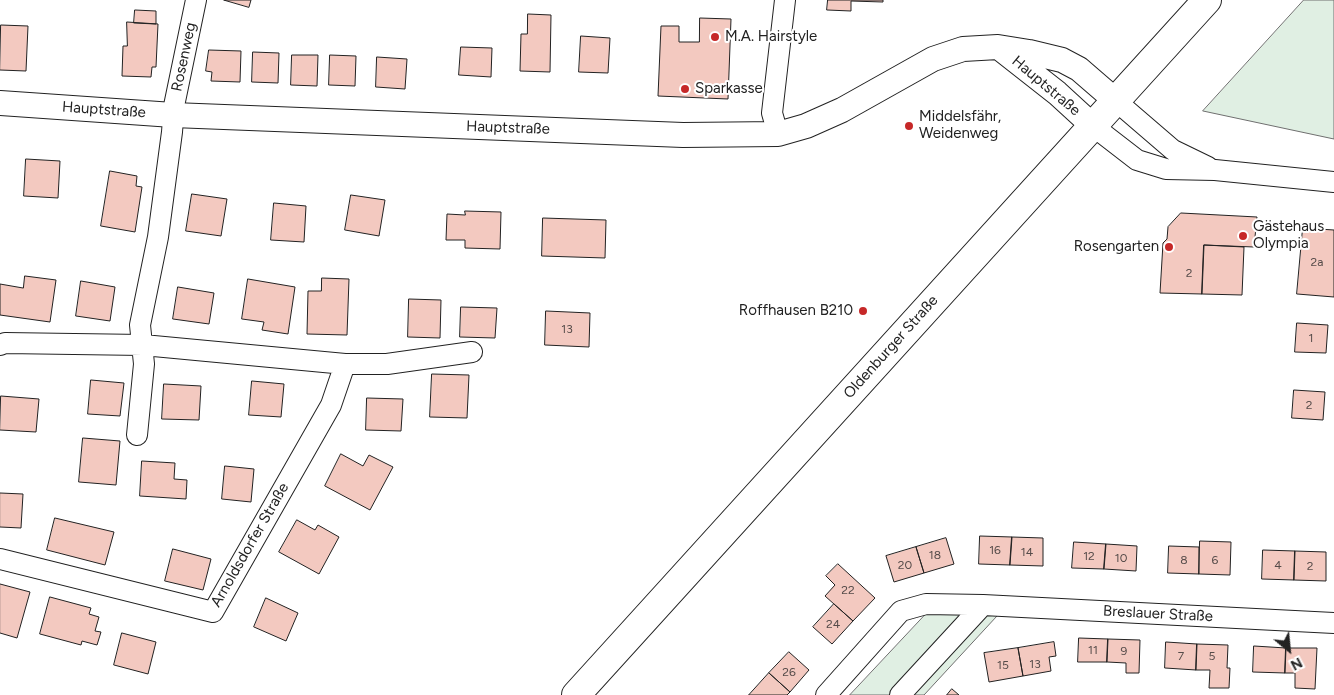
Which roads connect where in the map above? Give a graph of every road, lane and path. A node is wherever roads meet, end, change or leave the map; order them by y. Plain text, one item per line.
1 (196, 0) edge
2 (785, 0) edge
3 (1207, 0) edge
4 (998, 47) junction
5 (1116, 101) junction
6 (0, 103) edge
7 (173, 115) junction
8 (1093, 126) junction
9 (778, 134) junction
10 (1215, 170) junction
11 (1334, 182) edge
12 (0, 345) edge
13 (143, 345) junction
14 (472, 352) dead end
15 (345, 364) junction
16 (137, 435) dead end
17 (0, 558) edge
18 (982, 605) junction
19 (1334, 623) edge
20 (576, 695) edge
21 (826, 695) edge
22 (900, 695) edge

1 - 7 street, Rosenweg
2 - 9 street
3 - 5 main road, Oldenburger Straße
4 - 5 street, Hauptstraße
4 - 8 street, Hauptstraße
4 - 9 street, Hauptstraße
5 - 8 main road, Oldenburger Straße
5 - 10 street
6 - 7 street, Hauptstraße
7 - 9 street, Hauptstraße
7 - 13 street
8 - 10 street
8 - 20 main road, Oldenburger Straße
10 - 11 street
12 - 13 street
13 - 15 street
13 - 16 street
14 - 15 street
15 - 17 street, Arnoldsdorfer Straße
18 - 19 street, Breslauer Straße
18 - 21 street, Breslauer Straße
18 - 22 street

